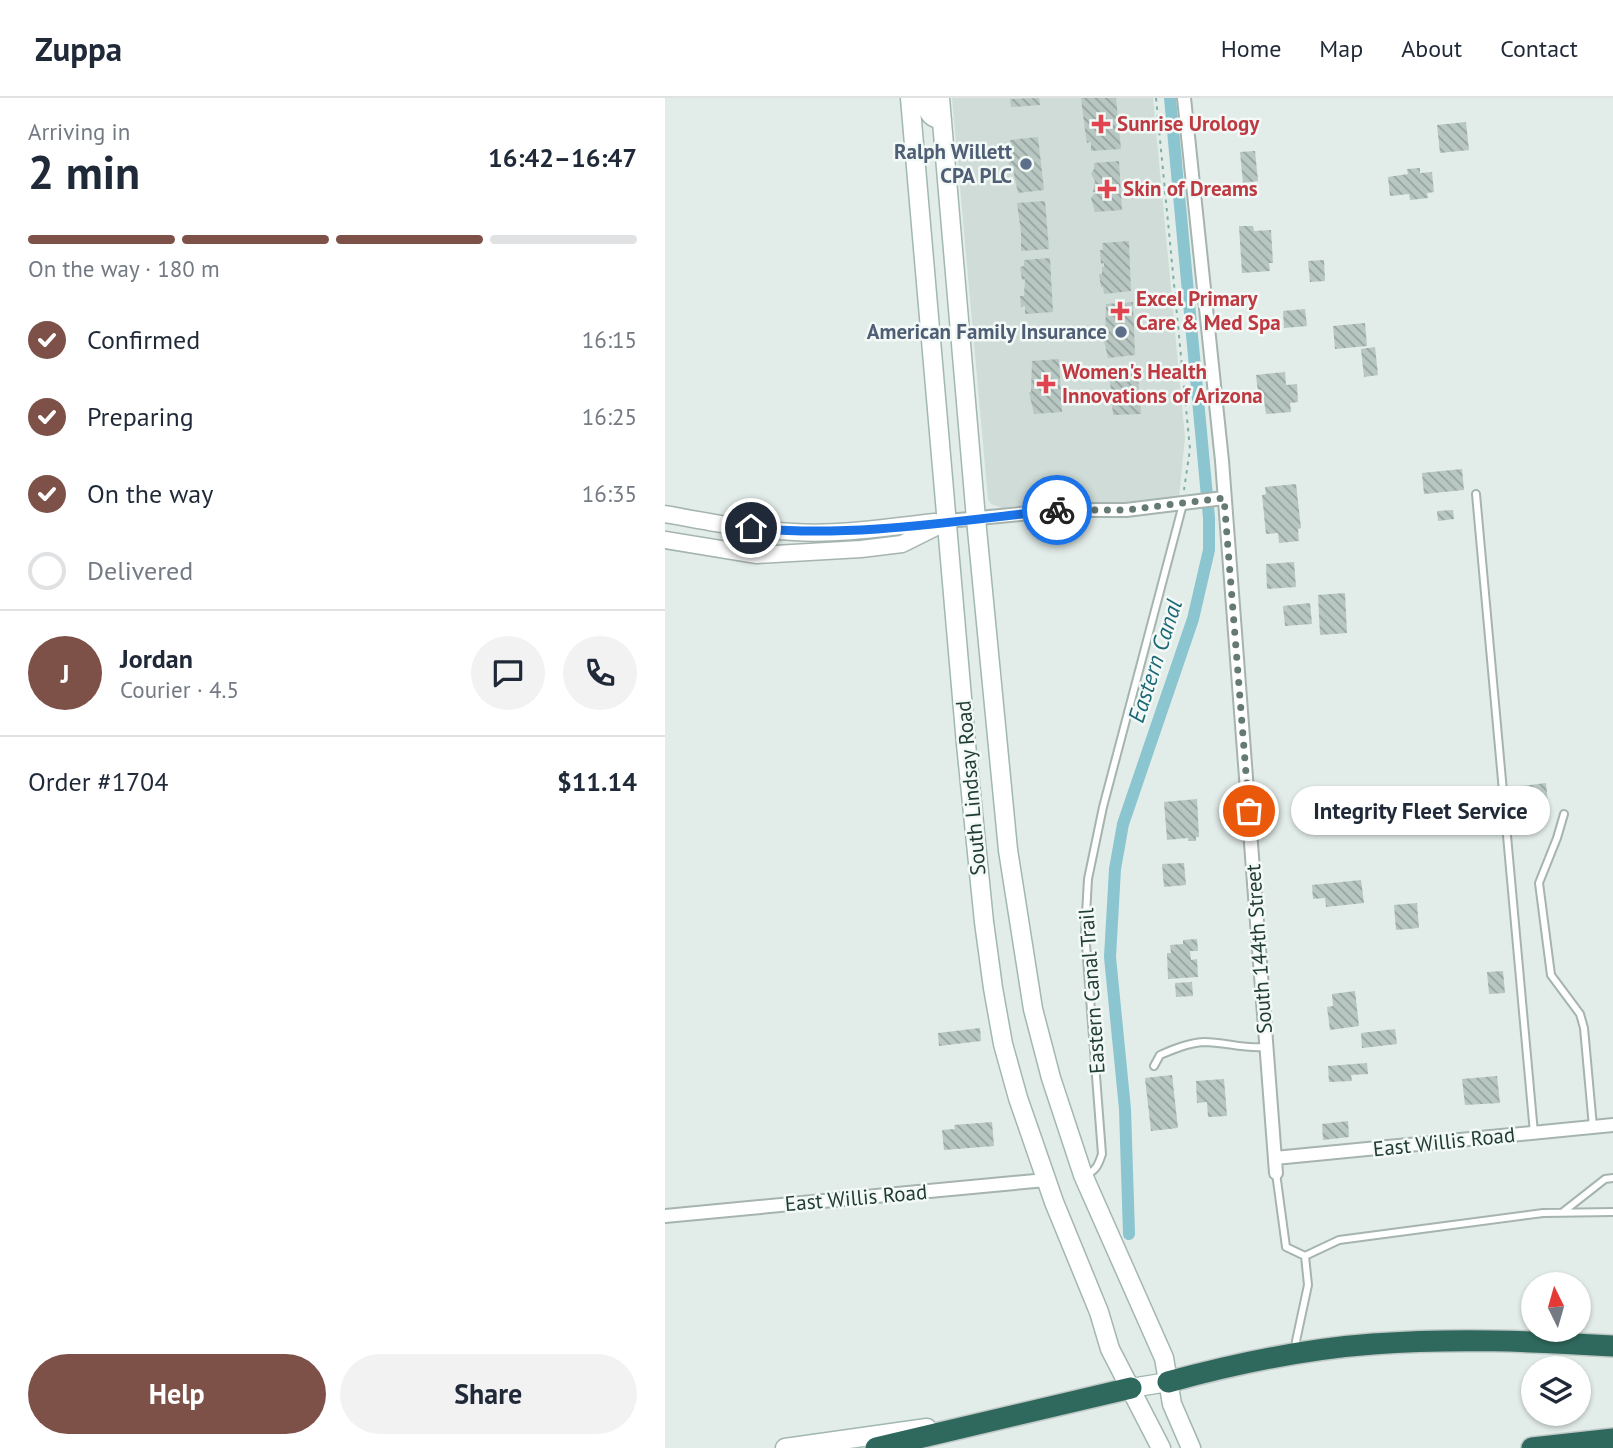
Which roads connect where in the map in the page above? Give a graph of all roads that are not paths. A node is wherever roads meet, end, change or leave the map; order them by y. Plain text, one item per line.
1 (910, 98) edge
2 (926, 98) edge
3 (940, 98) edge
4 (1184, 98) edge
5 (942, 120) junction
6 (1476, 494) dead end
7 (1220, 499) junction
8 (1187, 503) junction
9 (665, 514) edge
10 (976, 519) junction
11 (948, 521) junction
12 (665, 540) edge
13 (1564, 814) dead end
14 (1267, 1047) junction
15 (1154, 1066) dead end
16 (1613, 1125) edge
17 (1593, 1127) junction
18 (1534, 1133) junction
19 (1275, 1158) junction
20 (1276, 1173) joint
21 (1083, 1175) junction
22 (1613, 1178) edge
23 (1046, 1180) junction
24 (1613, 1212) edge
25 (1562, 1213) junction
26 (665, 1216) edge
27 (1305, 1256) junction
28 (1613, 1346) edge
29 (1297, 1354) junction
30 (1168, 1382) junction
31 (1131, 1388) junction
32 (1005, 1417) junction
33 (1613, 1439) edge
34 (785, 1448) edge
35 (876, 1448) edge
36 (1161, 1448) edge
37 (1191, 1448) edge
38 (1532, 1448) edge

1 - 11 main road, South Lindsay Road
2 - 5 main road
3 - 5 main road, South Lindsay Road
4 - 7 street, South 144th Street
5 - 10 main road, South Lindsay Road
6 - 18 lane
7 - 8 street
7 - 14 street, South 144th Street
8 - 10 street
8 - 21 lane, Eastern Canal Trail
9 - 11 street
10 - 11 street
10 - 21 main road, South Lindsay Road
11 - 12 street
11 - 23 main road, South Lindsay Road
13 - 17 lane
14 - 15 lane
14 - 19 street, South 144th Street
16 - 17 street, East Willis Road
17 - 18 street, East Willis Road
18 - 19 street, East Willis Road
19 - 20 street, South 144th Street
20 - 27 lane
21 - 30 main road, South Lindsay Road
22 - 25 lane
23 - 26 street, East Willis Road
23 - 31 main road, South Lindsay Road
24 - 25 lane
25 - 27 lane
27 - 29 lane
28 - 29 highway
29 - 30 highway
30 - 31 main road
30 - 37 main road, South Lindsay Road
31 - 32 highway
31 - 36 main road, South Lindsay Road
32 - 34 main road
32 - 35 highway
33 - 38 highway

